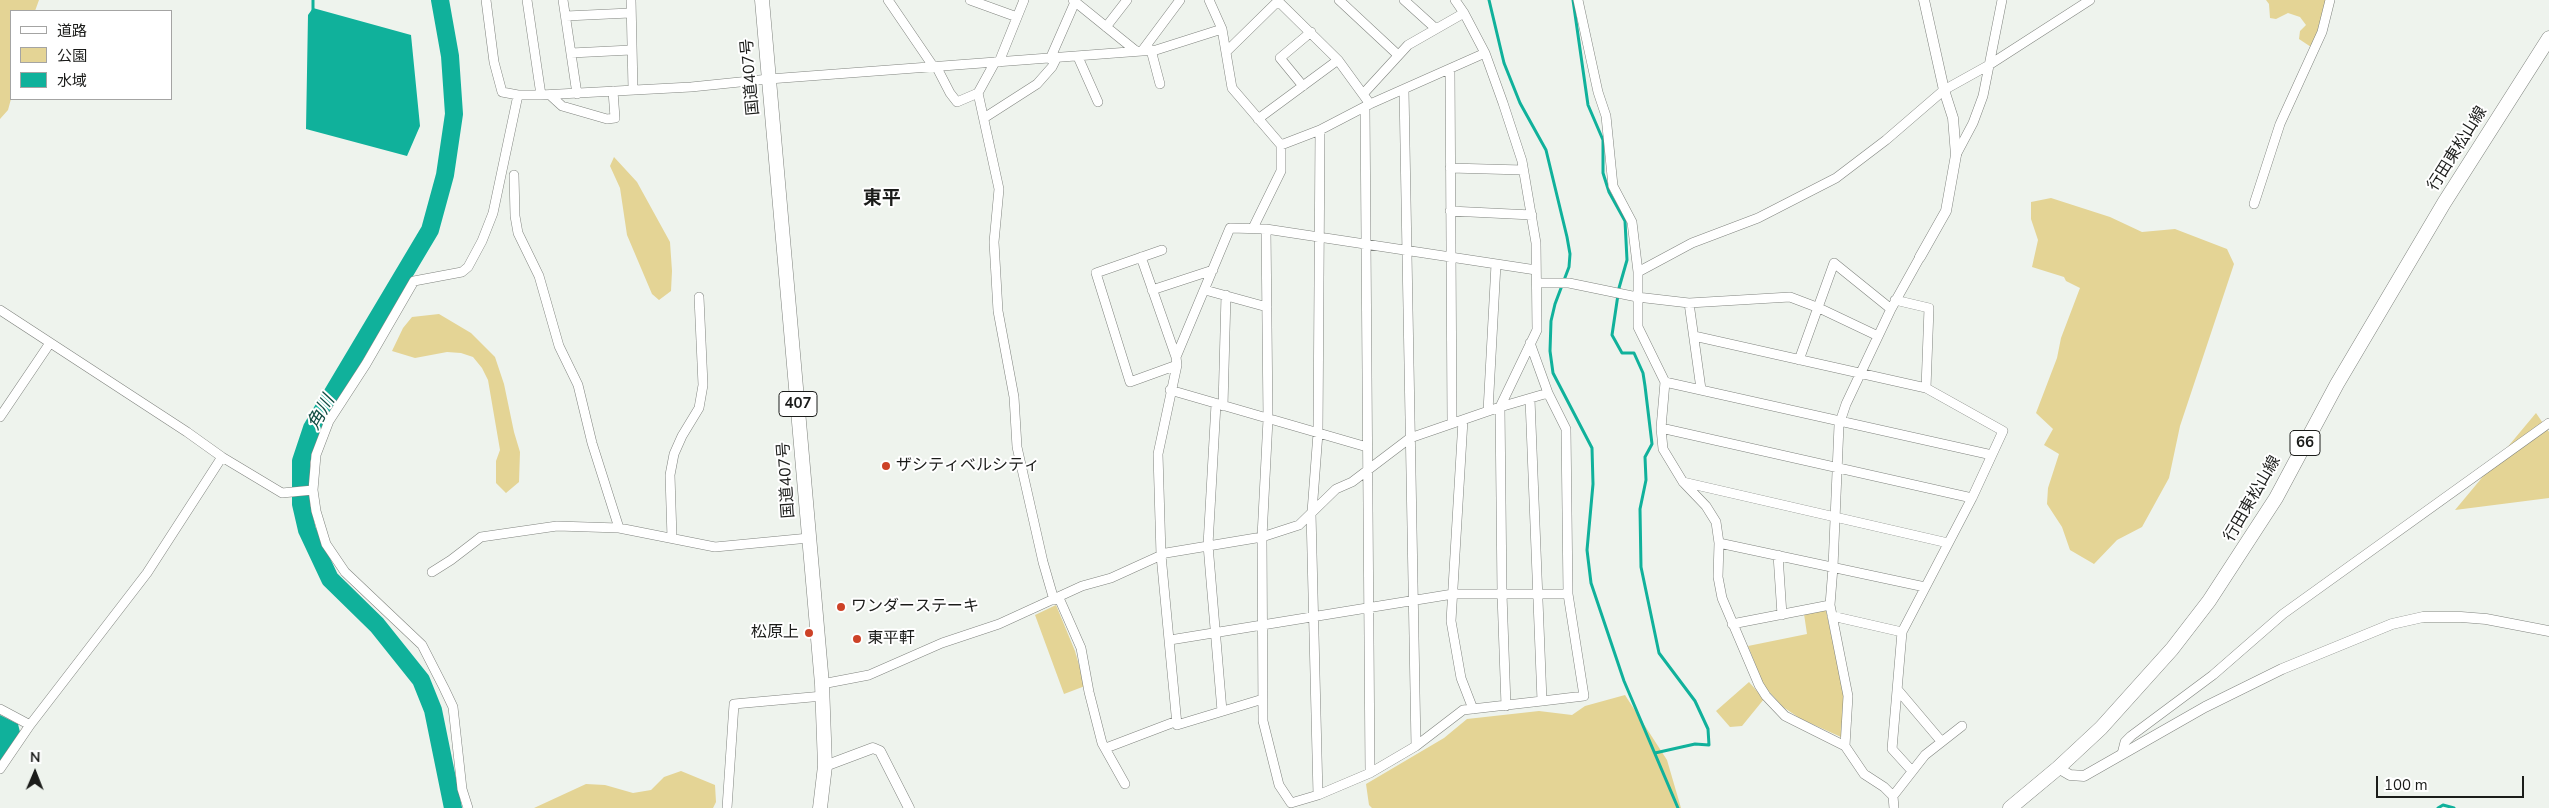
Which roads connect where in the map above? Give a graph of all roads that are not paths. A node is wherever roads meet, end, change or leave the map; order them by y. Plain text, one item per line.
1 (486, 0) edge
2 (527, 0) edge
3 (563, 0) edge
4 (631, 0) edge
5 (762, 0) edge
6 (888, 0) edge
7 (970, 0) edge
8 (1024, 0) edge
9 (1127, 0) edge
10 (1180, 0) edge
11 (1209, 0) edge
12 (1339, 0) edge
13 (1404, 0) edge
14 (1454, 0) edge
15 (1578, 0) edge
16 (1924, 0) edge
17 (2002, 0) edge
18 (2090, 0) edge
19 (2330, 0) edge
20 (1074, 1) edge
21 (1277, 1) edge
22 (630, 13) junction
23 (1464, 13) junction
24 (566, 16) junction
25 (1018, 17) junction
26 (1106, 27) junction
27 (1435, 28) junction
28 (1222, 29) junction
29 (1311, 32) junction
30 (2549, 38) edge
31 (631, 50) junction
32 (1143, 51) junction
33 (571, 52) junction
34 (1226, 52) junction
35 (1485, 53) junction
36 (1398, 55) junction
37 (1078, 57) junction
38 (1053, 59) junction
39 (1338, 60) junction
40 (997, 62) junction
41 (1989, 65) junction
42 (935, 66) junction
43 (1450, 69) junction
44 (769, 79) junction
45 (1160, 84) dead end
46 (1303, 86) junction
47 (633, 89) junction
48 (1404, 90) junction
49 (1944, 90) junction
50 (613, 91) junction
51 (978, 93) junction
52 (1364, 93) junction
53 (577, 94) junction
54 (518, 95) junction
55 (546, 95) junction
56 (1098, 102) dead end
57 (1367, 106) junction
58 (984, 118) junction
59 (1258, 119) junction
60 (1320, 130) junction
61 (1281, 145) junction
62 (1956, 155) junction
63 (1450, 168) junction
64 (1523, 170) junction
65 (514, 175) dead end
66 (2254, 204) dead end
67 (1450, 211) junction
68 (1532, 215) junction
69 (1253, 228) junction
70 (1266, 229) junction
71 (1320, 238) junction
72 (1366, 245) junction
73 (1162, 250) dead end
74 (1409, 251) junction
75 (1141, 257) junction
76 (1451, 257) junction
77 (1920, 257) joint
78 (1496, 264) junction
79 (1212, 270) junction
80 (1536, 270) junction
81 (1638, 272) junction
82 (1537, 283) junction
83 (1152, 290) junction
84 (1205, 290) junction
85 (1226, 296) junction
86 (699, 297) dead end
87 (1637, 297) junction
88 (1896, 300) junction
89 (1689, 303) junction
90 (1267, 307) junction
91 (1819, 308) junction
92 (1890, 309) junction
93 (0, 310) edge
94 (1694, 336) junction
95 (1878, 336) junction
96 (50, 343) junction
97 (1530, 343) junction
98 (1799, 360) junction
99 (1177, 361) junction
100 (1861, 374) junction
101 (1664, 382) junction
102 (1926, 388) junction
103 (1702, 389) junction
104 (1170, 390) junction
105 (1548, 393) junction
106 (1530, 400) junction
107 (1219, 405) junction
108 (1500, 407) junction
109 (1488, 410) junction
110 (0, 417) edge
111 (1268, 419) junction
112 (1463, 420) junction
113 (1840, 420) junction
114 (1452, 423) junction
115 (2549, 423) edge
116 (1660, 428) junction
117 (1318, 433) junction
118 (1410, 438) junction
119 (1367, 446) junction
120 (1992, 455) junction
121 (222, 457) junction
122 (1837, 470) junction
123 (1367, 471) junction
124 (1683, 482) junction
125 (312, 490) junction
126 (1972, 498) junction
127 (1312, 513) junction
128 (1834, 518) junction
129 (619, 528) junction
130 (1262, 537) junction
131 (672, 538) junction
132 (809, 538) junction
133 (1719, 543) junction
134 (1948, 543) junction
135 (1208, 545) junction
136 (1161, 555) junction
137 (1778, 555) junction
138 (1834, 567) junction
139 (432, 572) dead end
140 (1925, 587) junction
141 (1453, 594) junction
142 (1502, 594) junction
143 (1537, 594) junction
144 (1568, 594) junction
145 (1056, 599) junction
146 (1413, 600) junction
147 (1830, 605) junction
148 (1369, 607) junction
149 (1782, 615) junction
150 (1314, 616) junction
151 (1832, 616) junction
152 (1263, 624) junction
153 (1732, 624) junction
154 (2549, 631) edge
155 (1216, 632) junction
156 (1902, 632) junction
157 (1170, 640) junction
158 (1897, 689) junction
159 (822, 690) junction
160 (1263, 699) junction
161 (1542, 701) junction
162 (1506, 706) junction
163 (0, 709) edge
164 (1473, 709) junction
165 (1222, 711) junction
166 (1176, 721) junction
167 (30, 725) junction
168 (1962, 726) dead end
169 (1941, 742) junction
170 (1416, 746) junction
171 (1845, 746) junction
172 (1106, 748) junction
173 (2122, 754) junction
174 (824, 766) junction
175 (2058, 768) junction
176 (0, 769) edge
177 (1912, 771) junction
178 (1370, 773) junction
179 (1125, 784) dead end
180 (1318, 795) junction
181 (1893, 796) junction
182 (468, 808) edge
183 (727, 808) edge
184 (820, 808) edge
185 (910, 808) edge
186 (1894, 808) edge
187 (2010, 808) edge

1 - 54 street
2 - 55 street
3 - 24 street
4 - 22 street
5 - 44 main road, 国道407号 / 407
6 - 42 street
7 - 25 street
8 - 25 street
9 - 26 street
10 - 32 street
11 - 28 street
12 - 36 street
13 - 27 street
14 - 23 street
15 - 81 street
16 - 49 street
17 - 41 street
18 - 41 street
19 - 66 street
20 - 26 street
20 - 38 street
21 - 29 street
21 - 34 street
22 - 24 street
22 - 31 street
23 - 27 street
23 - 35 street
24 - 33 street
25 - 40 street
26 - 32 street
27 - 36 street
28 - 32 street
28 - 34 street
29 - 39 street
29 - 46 street
30 - 175 main road, 行田東松山線 / 66
31 - 33 street
31 - 47 street
32 - 37 street
32 - 45 street
33 - 53 street
34 - 59 street
35 - 43 street
35 - 64 street
36 - 52 street
37 - 38 street
37 - 56 street
38 - 40 street
38 - 58 street
39 - 46 street
39 - 52 street
40 - 42 street
40 - 51 street
41 - 49 street
41 - 62 street
42 - 44 street
42 - 51 street
43 - 48 street
43 - 63 street
44 - 47 street
44 - 132 main road, 国道407号 / 407
46 - 59 street
47 - 50 street
48 - 57 street
48 - 74 street
49 - 62 street
49 - 81 street
50 - 53 street
50 - 55 street
51 - 58 street
52 - 57 street
53 - 55 street
54 - 55 street
54 - 125 street
57 - 60 street
57 - 72 street
58 - 145 street
59 - 61 street
60 - 61 street
60 - 71 street
61 - 69 street
62 - 77 street
63 - 64 street
63 - 67 street
64 - 68 street
65 - 129 street
67 - 68 street
67 - 76 street
68 - 80 street
69 - 70 street
69 - 79 street
70 - 71 street
70 - 90 street
71 - 72 street
71 - 117 street
72 - 74 street
72 - 119 street
73 - 75 street
74 - 76 street
74 - 118 street
75 - 83 street
75 - 99 street
76 - 78 street
76 - 114 street
77 - 88 street
78 - 80 street
78 - 109 street
79 - 83 street
79 - 84 street
80 - 82 street
81 - 87 street
82 - 87 street
82 - 97 street
83 - 99 street
84 - 85 street
84 - 99 street
85 - 90 street
85 - 107 street
86 - 131 street
87 - 89 street
87 - 101 street
88 - 92 street
88 - 102 street
89 - 91 street
89 - 94 street
90 - 111 street
91 - 92 street
91 - 95 street
91 - 98 street
92 - 95 street
93 - 96 street
94 - 98 street
94 - 103 street
95 - 100 street
96 - 110 street
96 - 121 street
97 - 105 street
97 - 108 street
98 - 100 street
99 - 104 street
100 - 102 street
100 - 113 street
101 - 103 street
101 - 116 street
102 - 120 street
103 - 113 street
104 - 107 street
104 - 136 street
105 - 106 street
105 - 144 street
106 - 108 street
106 - 143 street
107 - 111 street
107 - 135 street
108 - 109 street
108 - 142 street
109 - 112 street
111 - 117 street
111 - 130 street
112 - 114 street
112 - 141 street
113 - 120 street
113 - 122 street
114 - 118 street
115 - 173 street
116 - 122 street
116 - 124 street
117 - 119 street
117 - 127 street
118 - 123 street
118 - 146 street
119 - 123 street
120 - 126 street
121 - 125 street
121 - 167 street
122 - 126 street
122 - 128 street
123 - 127 street
123 - 148 street
124 - 128 street
124 - 133 street
125 - 182 street
126 - 134 street
127 - 130 street
127 - 150 street
128 - 134 street
128 - 138 street
129 - 131 street
129 - 139 street
130 - 135 street
130 - 152 street
131 - 132 street
132 - 159 main road, 国道407号 / 407
133 - 137 street
133 - 153 street
134 - 140 street
135 - 136 street
135 - 155 street
136 - 145 street
136 - 157 street
137 - 138 street
137 - 149 street
138 - 140 street
138 - 147 street
140 - 156 street
141 - 142 street
141 - 146 street
141 - 164 street
142 - 143 street
142 - 162 street
143 - 144 street
143 - 161 street
144 - 161 street
145 - 159 street
145 - 172 street
146 - 148 street
146 - 170 street
147 - 149 street
147 - 151 street
148 - 150 street
148 - 178 street
149 - 153 street
150 - 152 street
150 - 180 street
151 - 156 street
151 - 171 street
152 - 155 street
152 - 160 street
153 - 171 street
154 - 173 street
155 - 157 street
155 - 165 street
156 - 158 street
157 - 166 street
158 - 169 street
158 - 177 street
159 - 174 main road, 国道407号 / 407
159 - 183 street
160 - 165 street
160 - 180 street
161 - 162 street
162 - 164 street
163 - 167 street
164 - 170 street
165 - 166 street
166 - 172 street
167 - 176 street
168 - 169 street
169 - 177 street
170 - 178 street
171 - 181 street
172 - 179 street
173 - 175 street
174 - 184 main road, 国道407号 / 407
174 - 185 street
175 - 187 main road, 行田東松山線 / 66
177 - 181 street
178 - 180 street
181 - 186 street

